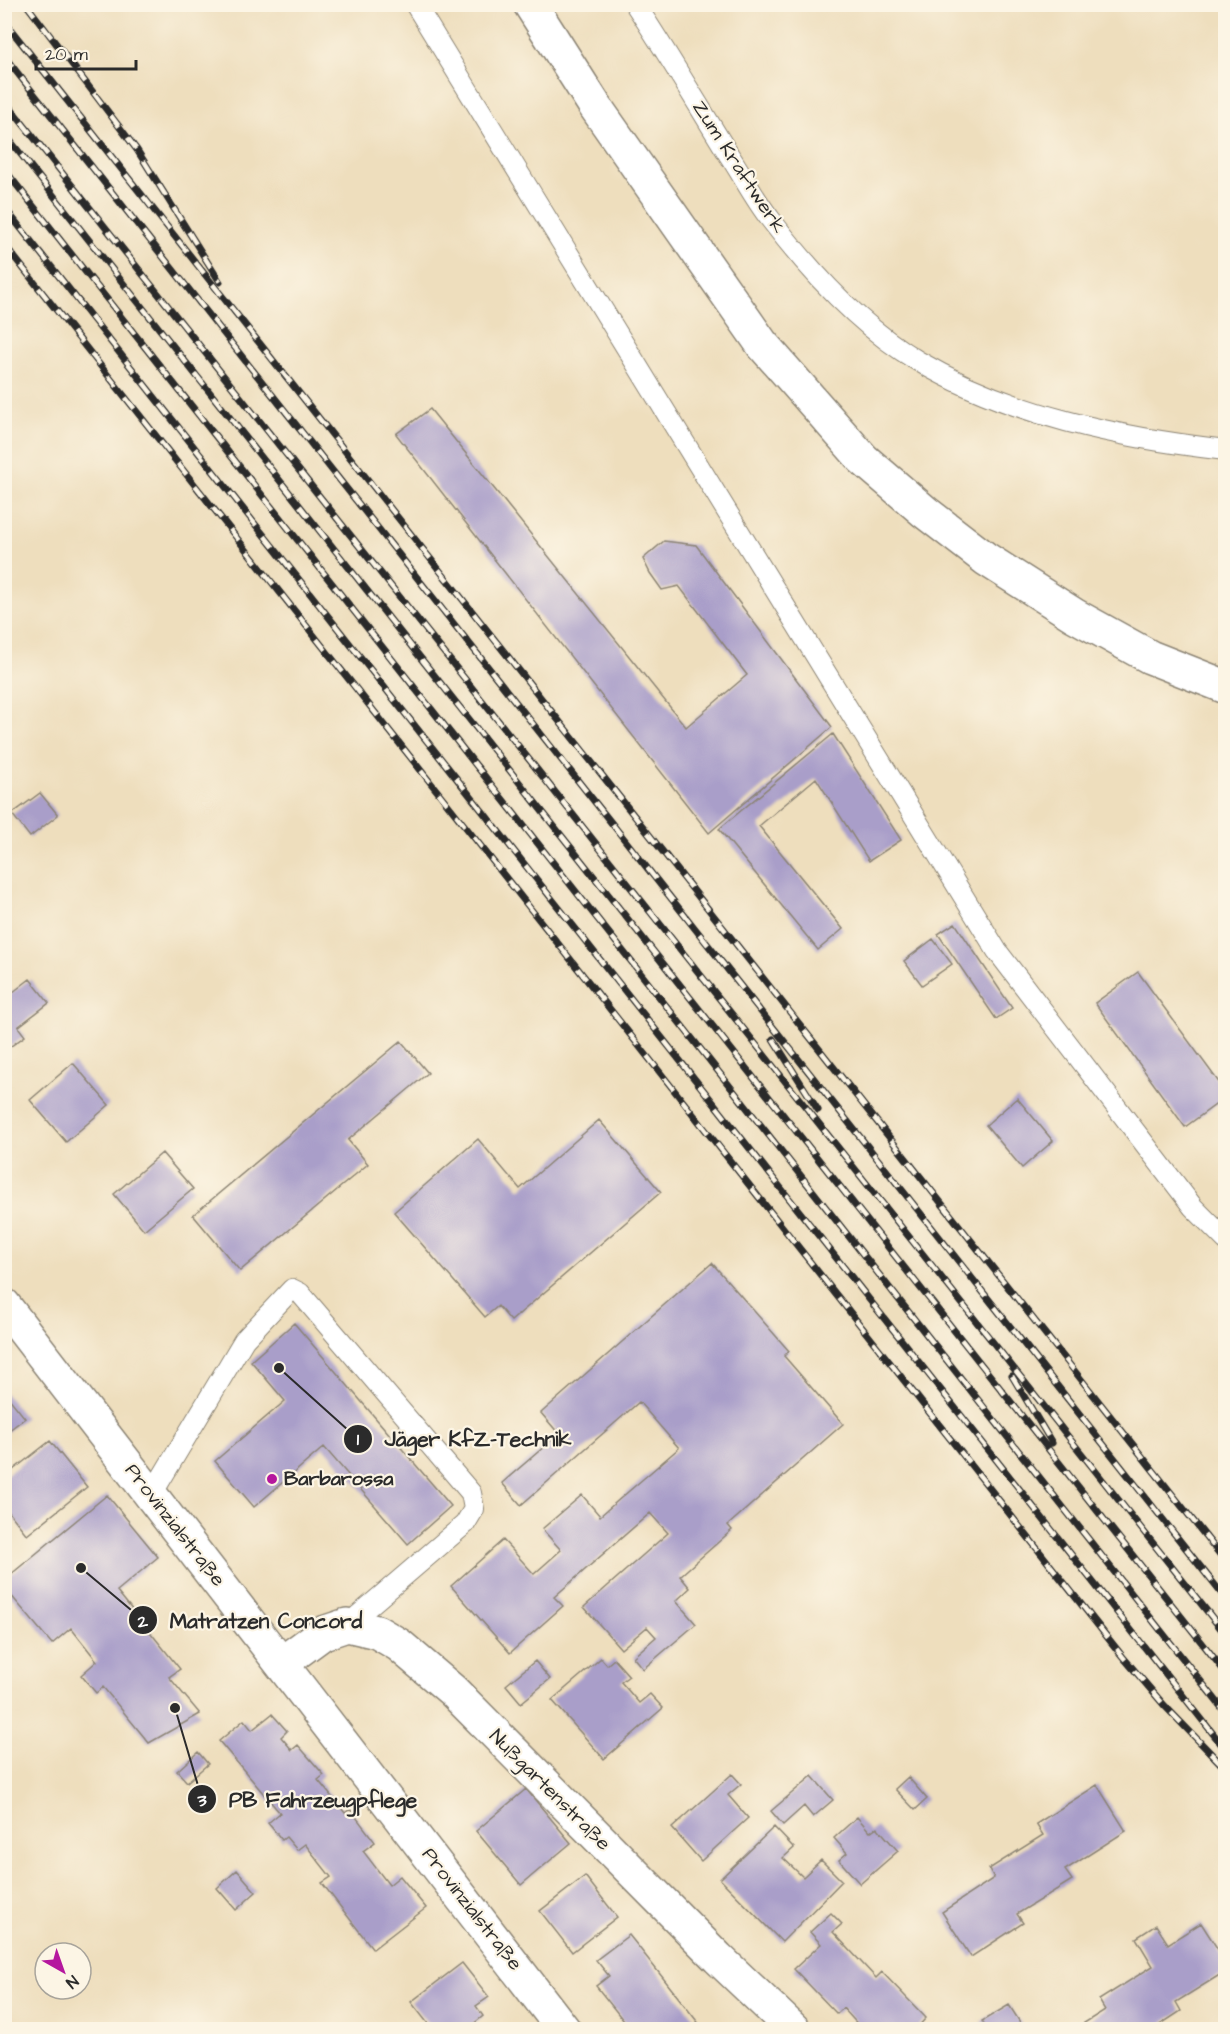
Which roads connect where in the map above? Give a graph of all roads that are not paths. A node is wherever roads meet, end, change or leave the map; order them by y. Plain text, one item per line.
1 (415, 4) edge
2 (530, 4) edge
3 (635, 4) edge
4 (1226, 450) edge
5 (1226, 687) edge
6 (1226, 1240) edge
7 (4, 1305) edge
8 (152, 1494) junction
9 (347, 1625) junction
10 (282, 1663) junction
11 (564, 2030) edge
12 (794, 2030) edge

1 - 6 lane
2 - 5 main road
3 - 4 lane, Zum Kraftwerk
7 - 8 main road, Provinzialstraße
8 - 9 lane
8 - 10 main road, Provinzialstraße
9 - 10 main road
9 - 12 main road, Nußgartenstraße
10 - 11 main road, Provinzialstraße

